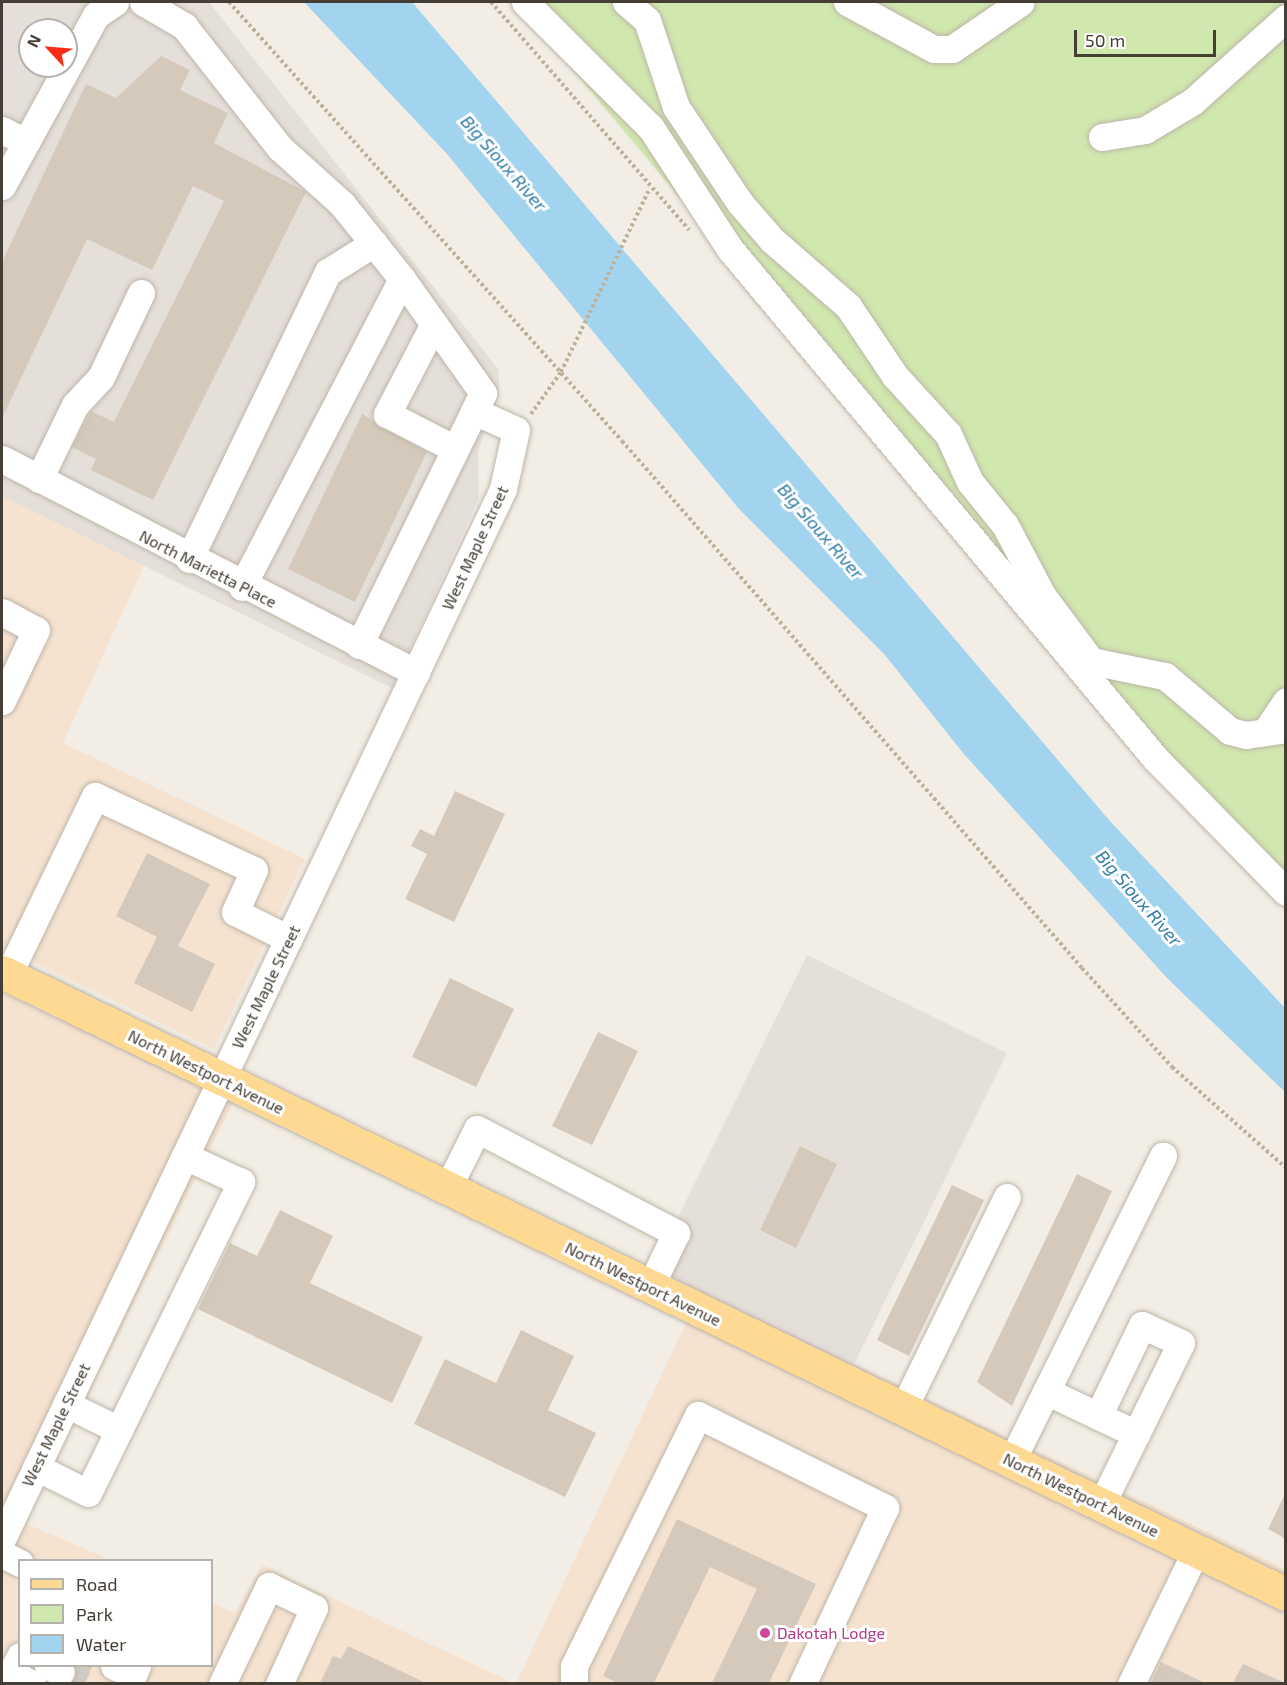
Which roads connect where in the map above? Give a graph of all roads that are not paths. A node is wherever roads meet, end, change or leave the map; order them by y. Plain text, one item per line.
1 (115, 2) edge
2 (143, 2) edge
3 (525, 2) edge
4 (626, 2) edge
5 (847, 2) edge
6 (1021, 2) edge
7 (1286, 18) edge
8 (2, 130) edge
9 (1102, 137) dead end
10 (26, 142) junction
11 (2, 186) edge
12 (374, 243) junction
13 (402, 279) junction
14 (141, 293) dead end
15 (434, 324) junction
16 (474, 411) junction
17 (455, 449) junction
18 (2, 459) edge
19 (39, 479) junction
20 (189, 559) junction
21 (242, 587) junction
22 (2, 612) edge
23 (358, 645) junction
24 (417, 674) junction
25 (2, 700) edge
26 (1286, 701) edge
27 (1276, 730) edge
28 (1286, 892) edge
29 (289, 939) junction
30 (5, 974) edge
31 (222, 1080) junction
32 (185, 1156) junction
33 (1163, 1156) dead end
34 (447, 1189) junction
35 (1007, 1197) dead end
36 (650, 1287) junction
37 (1046, 1391) junction
38 (66, 1404) junction
39 (903, 1409) junction
40 (1098, 1416) junction
41 (119, 1430) junction
42 (1136, 1434) junction
43 (1011, 1462) junction
44 (36, 1467) junction
45 (1101, 1505) junction
46 (2, 1539) edge
47 (1196, 1551) junction
48 (2, 1554) edge
49 (18, 1562) edge
50 (1286, 1594) edge
51 (18, 1660) edge
52 (114, 1667) edge
53 (116, 1667) edge
54 (136, 1667) edge
55 (32, 1683) edge
56 (106, 1683) edge
57 (222, 1683) edge
58 (279, 1683) edge
59 (574, 1683) edge
60 (802, 1683) edge
61 (1131, 1683) edge

1 - 10 street
2 - 12 street
3 - 28 street
4 - 27 street
5 - 6 street
7 - 9 street
8 - 10 street
10 - 11 street
12 - 13 street
12 - 20 street
13 - 15 street
13 - 21 street
14 - 19 street
15 - 16 street
15 - 17 street
16 - 17 street
16 - 24 street, West Maple Street
17 - 23 street
18 - 19 street, North Marietta Place
19 - 20 street, North Marietta Place
20 - 21 street, North Marietta Place
21 - 23 street, North Marietta Place
22 - 25 street
23 - 24 street, North Marietta Place
24 - 29 street, West Maple Street
26 - 27 street
29 - 30 street
29 - 31 street, West Maple Street
30 - 31 main road, North Westport Avenue
31 - 32 street, West Maple Street
31 - 34 main road, North Westport Avenue
32 - 38 street, West Maple Street
32 - 41 street
33 - 37 street
34 - 36 main road, North Westport Avenue
34 - 36 street
35 - 39 street
36 - 39 main road, North Westport Avenue
37 - 40 street
37 - 43 street
38 - 41 street
38 - 44 street, West Maple Street
39 - 43 main road, North Westport Avenue
40 - 42 street
40 - 42 street
41 - 44 street
42 - 45 street
43 - 45 main road, North Westport Avenue
44 - 46 street, West Maple Street
45 - 47 main road, North Westport Avenue
47 - 50 main road, North Westport Avenue
47 - 61 street
48 - 49 street
51 - 55 street
52 - 56 street
53 - 54 street
57 - 58 street
59 - 60 street

